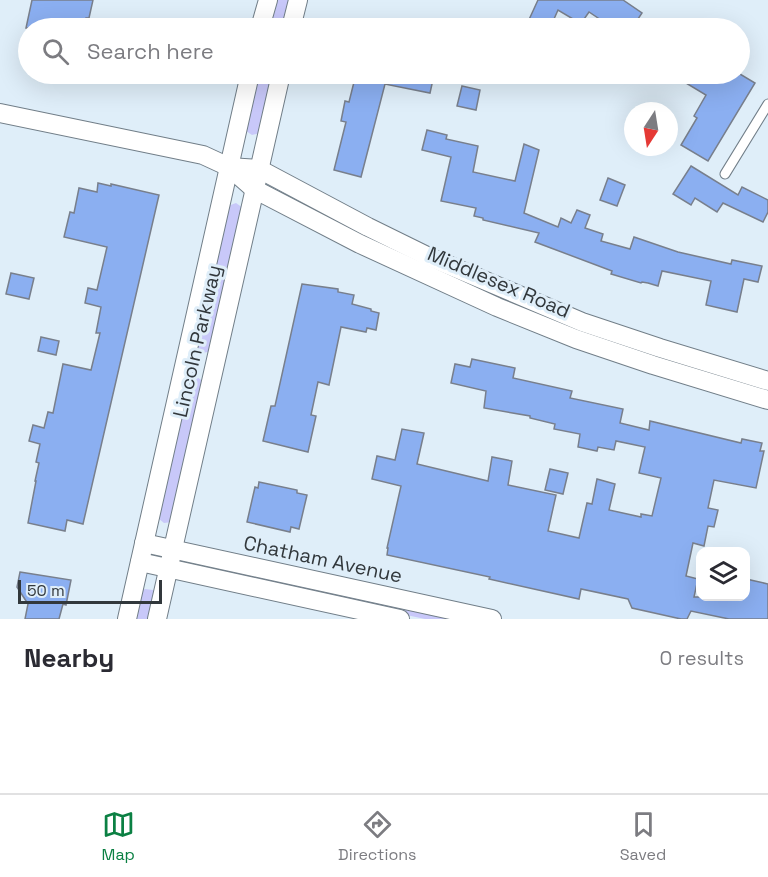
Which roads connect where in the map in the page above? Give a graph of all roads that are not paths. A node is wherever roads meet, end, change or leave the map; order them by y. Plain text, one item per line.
1 (268, 0) edge
2 (297, 0) edge
3 (263, 18) edge
4 (293, 18) edge
5 (248, 84) edge
6 (278, 84) edge
7 (768, 104) edge
8 (0, 113) edge
9 (229, 167) junction
10 (259, 169) junction
11 (724, 174) dead end
12 (255, 189) junction
13 (579, 330) junction
14 (185, 363) junction
15 (214, 369) junction
16 (768, 381) edge
17 (768, 400) edge
18 (144, 543) junction
19 (173, 549) junction
20 (140, 562) junction
21 (169, 568) junction
22 (127, 619) edge
23 (157, 619) edge
24 (400, 619) edge
25 (492, 619) edge

1 - 3 street
2 - 4 street
5 - 9 street, Lincoln Parkway
6 - 10 street, Lincoln Parkway
7 - 11 lane
8 - 9 street, Middlesex Road
9 - 10 street, Middlesex Road
9 - 12 street, Middlesex Road
9 - 14 street, Lincoln Parkway
10 - 12 street, Lincoln Parkway
10 - 13 street, Middlesex Road
12 - 13 street, Middlesex Road
12 - 15 street, Lincoln Parkway
13 - 16 street, Middlesex Road
13 - 17 street, Middlesex Road
14 - 15 street
14 - 18 street, Lincoln Parkway
15 - 19 street, Lincoln Parkway
18 - 19 street, Chatham Avenue
18 - 20 street, Lincoln Parkway
19 - 21 street, Lincoln Parkway
19 - 25 street, Chatham Avenue
20 - 21 street
20 - 22 street, Lincoln Parkway
21 - 23 street, Lincoln Parkway
21 - 24 street

